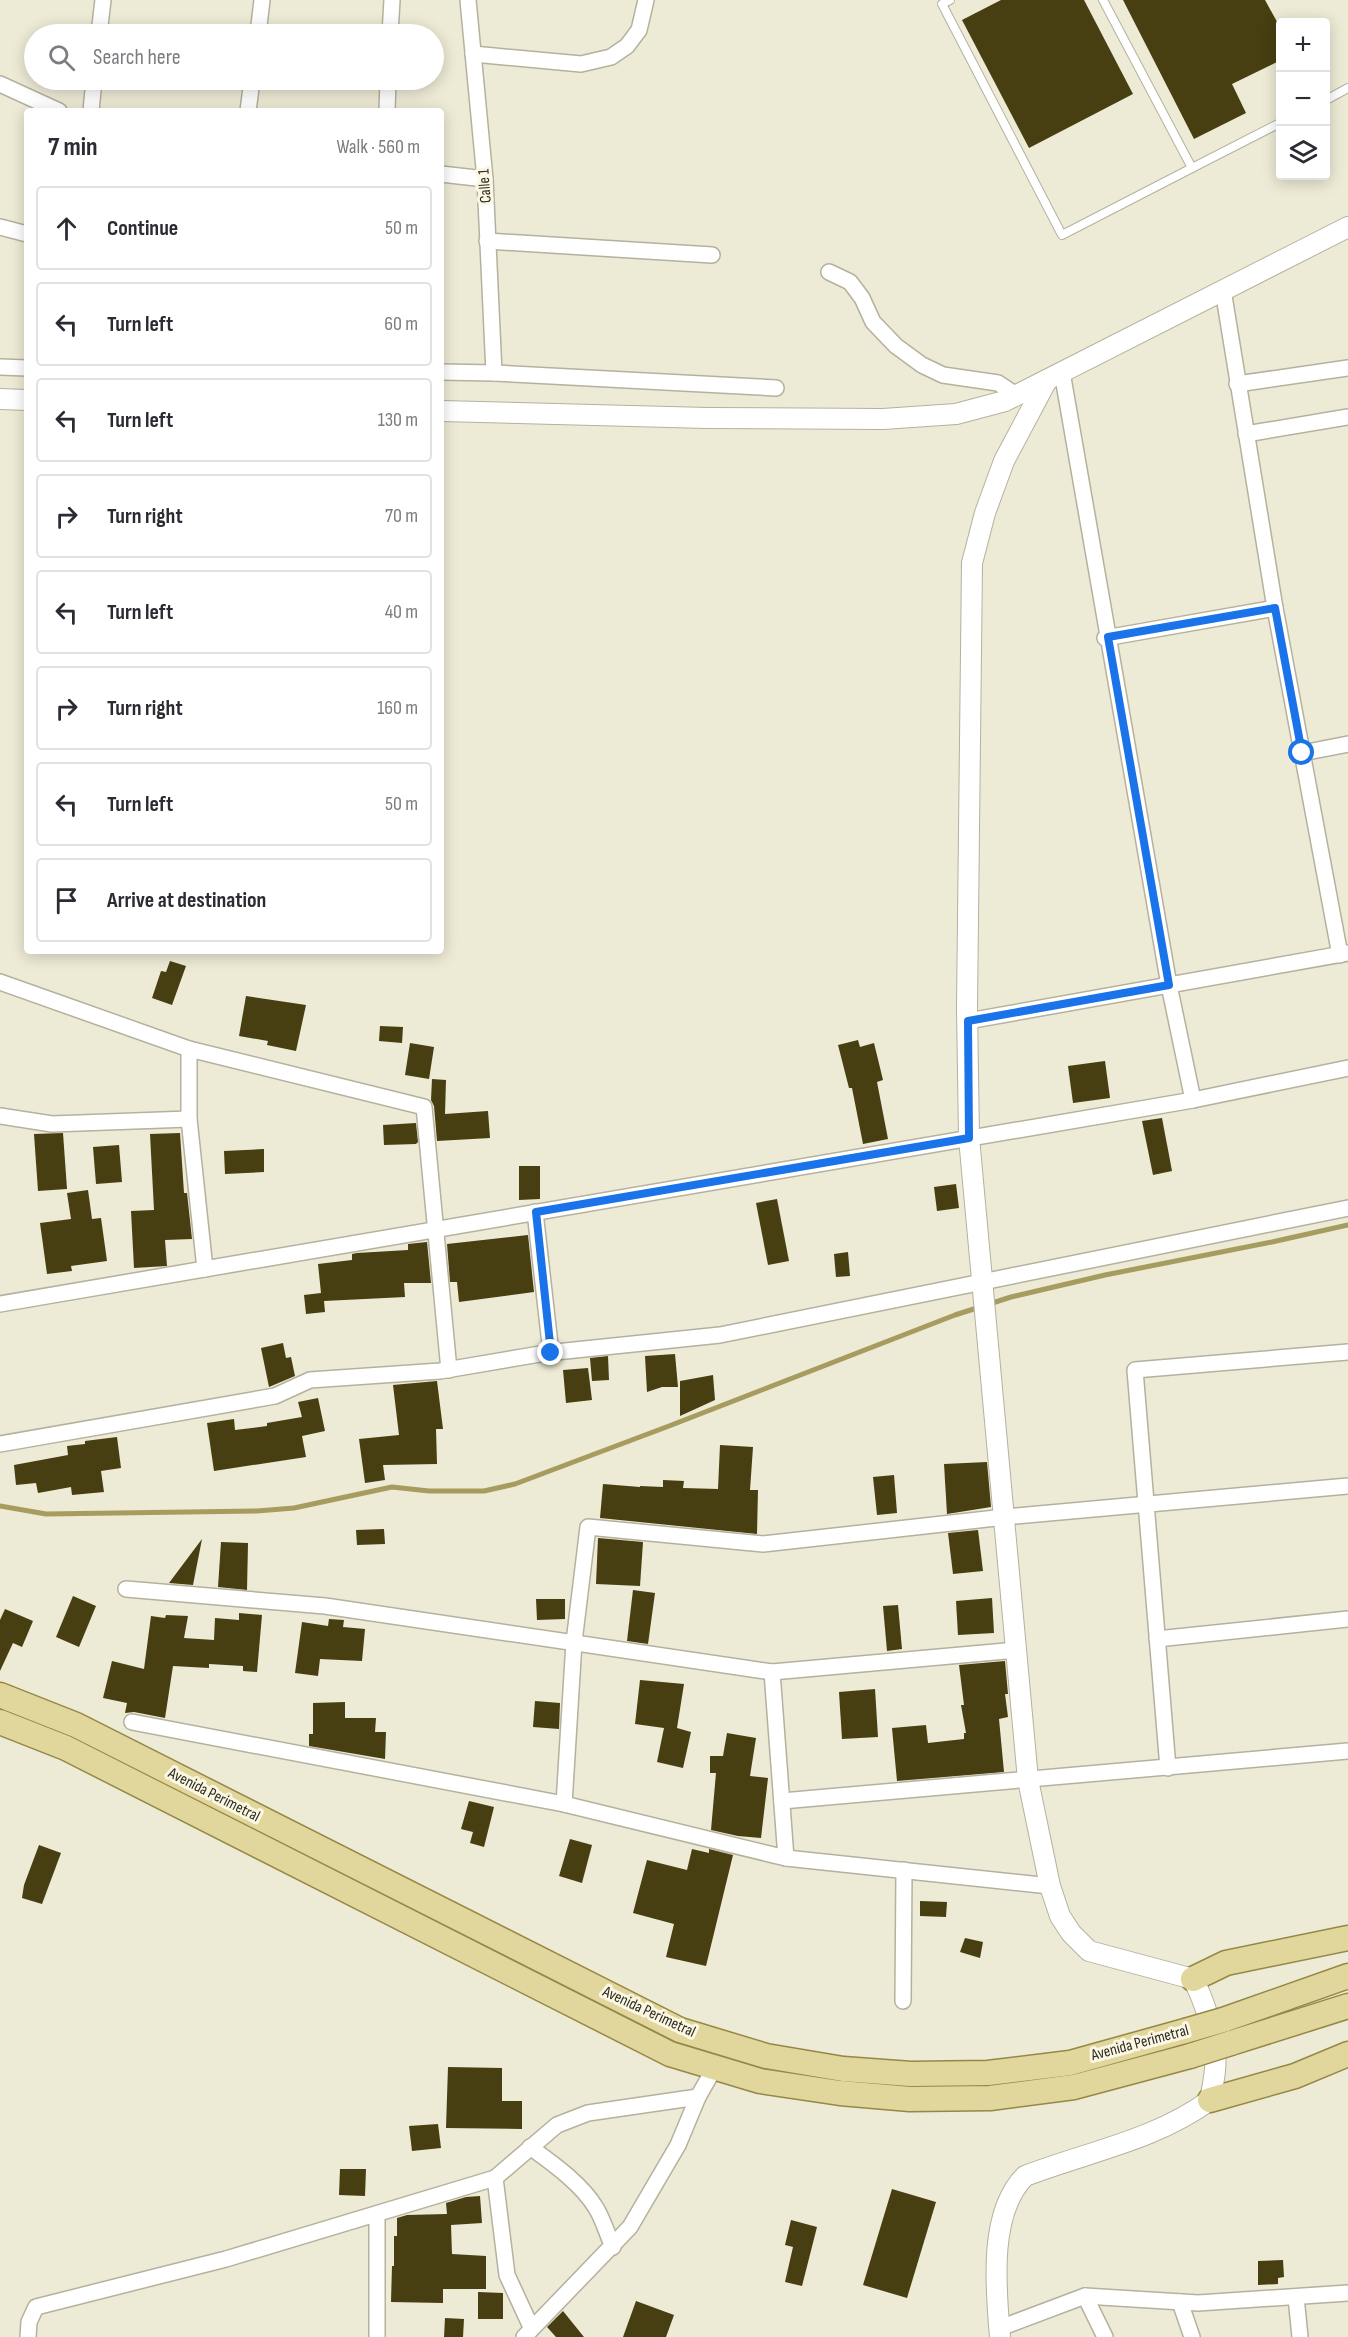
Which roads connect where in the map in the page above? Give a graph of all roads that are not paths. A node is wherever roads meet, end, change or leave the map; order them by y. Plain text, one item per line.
1 (103, 0) edge
2 (262, 0) edge
3 (392, 0) edge
4 (468, 0) edge
5 (646, 0) edge
6 (950, 0) edge
7 (1103, 0) edge
8 (100, 24) edge
9 (259, 24) edge
10 (391, 24) edge
11 (473, 54) junction
12 (0, 84) edge
13 (1348, 88) edge
14 (93, 90) edge
15 (251, 90) edge
16 (388, 90) edge
17 (1330, 98) edge
18 (52, 108) edge
19 (91, 108) edge
20 (248, 108) edge
21 (387, 108) edge
22 (1276, 126) edge
23 (1192, 168) junction
24 (444, 174) edge
25 (485, 179) junction
26 (0, 227) edge
27 (1348, 227) edge
28 (24, 233) edge
29 (488, 241) junction
30 (712, 255) dead end
31 (828, 272) dead end
32 (1223, 290) junction
33 (0, 367) edge
34 (24, 368) edge
35 (1348, 368) edge
36 (444, 372) edge
37 (494, 373) junction
38 (1054, 376) junction
39 (1238, 384) junction
40 (776, 388) dead end
41 (1016, 395) junction
42 (0, 399) edge
43 (24, 400) edge
44 (444, 411) edge
45 (1348, 417) edge
46 (1246, 434) junction
47 (1275, 608) junction
48 (1107, 637) junction
49 (1348, 744) edge
50 (1302, 753) junction
51 (1344, 954) edge
52 (0, 982) edge
53 (1169, 985) junction
54 (968, 1021) junction
55 (189, 1049) junction
56 (1348, 1068) edge
57 (1192, 1100) junction
58 (0, 1116) edge
59 (189, 1119) junction
60 (969, 1138) junction
61 (1348, 1208) edge
62 (536, 1212) junction
63 (435, 1230) junction
64 (205, 1269) junction
65 (985, 1300) junction
66 (0, 1304) edge
67 (1348, 1352) edge
68 (551, 1353) junction
69 (449, 1370) junction
70 (0, 1444) edge
71 (1348, 1486) edge
72 (1145, 1505) junction
73 (1005, 1517) junction
74 (126, 1589) dead end
75 (1348, 1619) edge
76 (1157, 1639) junction
77 (574, 1642) junction
78 (1017, 1650) junction
79 (771, 1672) junction
80 (0, 1695) edge
81 (0, 1722) edge
82 (132, 1722) dead end
83 (1348, 1751) edge
84 (1168, 1768) junction
85 (1028, 1780) junction
86 (782, 1801) junction
87 (564, 1804) junction
88 (786, 1858) junction
89 (904, 1870) junction
90 (1050, 1886) junction
91 (1348, 1938) edge
92 (1348, 1976) edge
93 (1192, 1979) junction
94 (903, 2001) dead end
95 (1348, 2006) edge
96 (1348, 2054) edge
97 (715, 2067) junction
98 (698, 2097) junction
99 (1210, 2100) junction
100 (530, 2147) junction
101 (495, 2178) junction
102 (377, 2214) junction
103 (613, 2247) junction
104 (1348, 2293) edge
105 (1085, 2296) junction
106 (1296, 2297) junction
107 (1180, 2302) junction
108 (528, 2332) edge
109 (1000, 2332) edge
110 (28, 2337) edge
111 (377, 2337) edge
112 (1105, 2337) edge
113 (1192, 2337) edge
114 (1300, 2337) edge

1 - 8 street
2 - 9 street
3 - 10 street
4 - 11 street, Calle 1
5 - 11 street
6 - 23 lane
7 - 23 lane
11 - 25 street, Calle 1
12 - 18 street
13 - 17 lane
14 - 19 street
15 - 20 street
16 - 21 street
22 - 23 lane
24 - 25 street
25 - 29 street, Calle 1
26 - 28 street
27 - 32 street
29 - 30 street
29 - 37 street, Calle 1
31 - 41 street
32 - 38 street
32 - 39 street
33 - 34 street
35 - 39 street
36 - 37 street
37 - 40 street
38 - 41 street
38 - 48 street
38 - 54 street
39 - 46 street
41 - 44 street
42 - 43 street
45 - 46 street
46 - 47 street
47 - 48 street
47 - 50 street
48 - 53 street
49 - 50 street
50 - 51 street
51 - 53 street
52 - 55 street
53 - 54 street
53 - 57 street
54 - 60 street
55 - 59 street
55 - 63 street
56 - 57 street
57 - 60 street
58 - 59 street
59 - 64 street
60 - 62 street
60 - 65 street
61 - 65 street
62 - 63 street
62 - 68 street
63 - 64 street
63 - 69 street
64 - 66 street
65 - 68 street
65 - 73 street
67 - 72 street
68 - 69 street
69 - 70 street
71 - 72 street
72 - 73 street
72 - 76 street
73 - 77 street
73 - 78 street
74 - 77 street
75 - 76 street
76 - 84 street
77 - 79 street
77 - 87 street
78 - 79 street
78 - 85 street
79 - 86 street
80 - 92 main road, Avenida Perimetral, bridge
81 - 97 main road, Avenida Perimetral
82 - 87 street
83 - 84 street
84 - 85 street
85 - 86 street
85 - 90 street
86 - 88 street
87 - 88 street
88 - 89 street
89 - 90 street
89 - 94 street
90 - 93 street
91 - 93 main road
93 - 99 street
95 - 97 main road, Avenida Perimetral, bridge
96 - 99 main road
97 - 98 street
98 - 100 street
98 - 103 street
99 - 109 street
100 - 101 street
100 - 103 street
101 - 102 street
101 - 108 street
102 - 110 street
102 - 111 street
103 - 108 street
104 - 106 street
105 - 107 street
105 - 109 street
105 - 112 street
106 - 107 street
106 - 114 street
107 - 113 street

